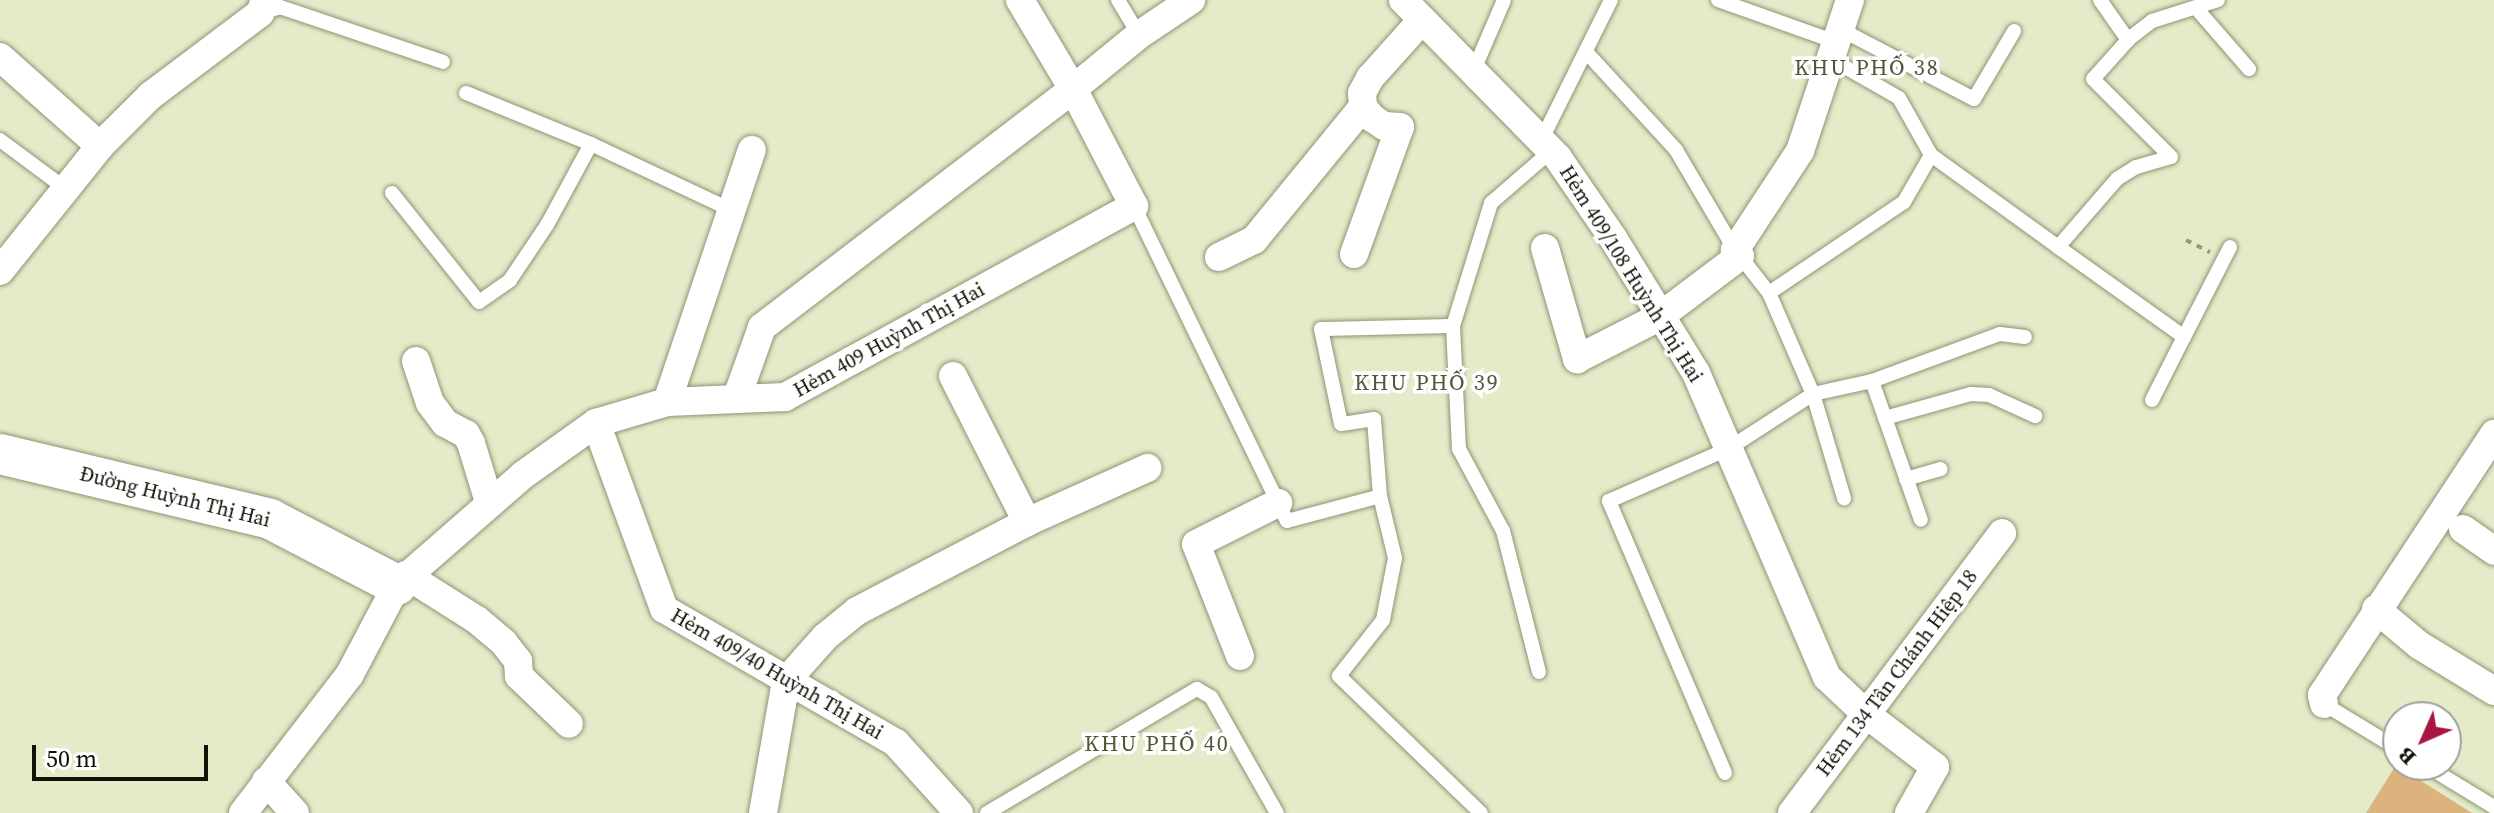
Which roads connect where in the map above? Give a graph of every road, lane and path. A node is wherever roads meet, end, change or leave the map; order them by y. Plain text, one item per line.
1 (1020, 0) edge
2 (1118, 0) edge
3 (1191, 0) edge
4 (1504, 0) edge
5 (1611, 0) edge
6 (1718, 0) edge
7 (1850, 0) edge
8 (2100, 0) edge
9 (2218, 0) edge
10 (262, 6) edge
11 (2196, 8) junction
12 (1412, 10) edge
13 (2014, 31) dead end
14 (1139, 35) junction
15 (2128, 40) junction
16 (1836, 43) junction
17 (1586, 52) junction
18 (0, 57) edge
19 (443, 62) dead end
20 (2249, 69) dead end
21 (1473, 72) junction
22 (1073, 89) junction
23 (466, 93) dead end
24 (1363, 107) junction
25 (0, 140) edge
26 (591, 144) junction
27 (100, 146) junction
28 (1546, 146) junction
29 (752, 150) dead end
30 (1931, 155) junction
31 (66, 189) junction
32 (392, 193) dead end
33 (1134, 206) junction
34 (731, 210) junction
35 (2186, 240) dead end
36 (2058, 247) junction
37 (1545, 248) dead end
38 (1737, 253) junction
39 (1354, 254) dead end
40 (2223, 254) joint
41 (1219, 257) dead end
42 (0, 271) edge
43 (1769, 293) junction
44 (1659, 317) junction
45 (1453, 326) junction
46 (2025, 337) dead end
47 (2184, 337) junction
48 (416, 361) dead end
49 (953, 376) dead end
50 (1872, 381) junction
51 (1813, 394) junction
52 (737, 397) junction
53 (2152, 400) dead end
54 (667, 402) junction
55 (2035, 416) dead end
56 (1885, 418) junction
57 (596, 423) junction
58 (2494, 434) edge
59 (1728, 449) junction
60 (1, 456) edge
61 (1147, 468) dead end
62 (1941, 469) dead end
63 (1906, 479) junction
64 (1380, 496) junction
65 (1844, 498) dead end
66 (489, 502) junction
67 (1278, 503) junction
68 (1921, 520) dead end
69 (1027, 522) junction
70 (2463, 529) dead end
71 (2002, 533) dead end
72 (2494, 551) edge
73 (402, 580) junction
74 (2376, 609) junction
75 (1240, 656) dead end
76 (1539, 672) dead end
77 (786, 681) junction
78 (2494, 691) edge
79 (2324, 704) joint
80 (1866, 714) junction
81 (569, 724) dead end
82 (2382, 739) edge
83 (1725, 773) dead end
84 (266, 781) junction
85 (2451, 781) edge
86 (2494, 807) edge
87 (243, 813) edge
88 (295, 813) edge
89 (763, 813) edge
90 (959, 813) edge
91 (987, 813) edge
92 (1277, 813) edge
93 (1481, 813) edge
94 (1792, 813) edge
95 (1909, 813) edge

1 - 22 street
2 - 14 lane
3 - 14 street
4 - 21 lane
5 - 17 lane
6 - 16 lane
7 - 16 street
8 - 15 lane
9 - 11 lane
10 - 19 lane
10 - 27 street
11 - 15 lane
11 - 20 lane
12 - 21 street, Hẻm 409/108 Huỳnh Thị Hai
12 - 24 street
13 - 16 lane
14 - 22 street
15 - 36 lane
16 - 30 lane
16 - 38 street
17 - 28 lane
17 - 38 lane
18 - 27 street
21 - 28 street, Hẻm 409/108 Huỳnh Thị Hai
22 - 33 street
22 - 52 street
23 - 26 lane
24 - 39 street
24 - 41 street
25 - 31 lane
26 - 32 lane
26 - 34 lane
27 - 31 street
28 - 44 street, Hẻm 409/108 Huỳnh Thị Hai
28 - 45 lane
29 - 34 street
30 - 36 lane
30 - 43 lane
31 - 42 street
33 - 52 street, Hẻm 409 Huỳnh Thị Hai
33 - 67 lane
34 - 54 street
35 - 40 path
36 - 47 lane
37 - 44 street
38 - 43 lane
38 - 44 street
40 - 47 lane
43 - 51 lane
44 - 59 street, Hẻm 409/108 Huỳnh Thị Hai
45 - 64 lane
45 - 76 lane
46 - 50 lane
47 - 53 lane
48 - 66 street
49 - 69 street
50 - 51 lane
50 - 56 lane
51 - 59 lane
51 - 65 lane
52 - 54 street, Hẻm 409 Huỳnh Thị Hai
54 - 57 street, Hẻm 409 Huỳnh Thị Hai
55 - 56 lane
56 - 63 lane
57 - 66 street, Hẻm 409 Huỳnh Thị Hai
57 - 77 street, Hẻm 409/40 Huỳnh Thị Hai
58 - 74 street
59 - 80 street, Hẻm 409/108 Huỳnh Thị Hai
59 - 83 lane
60 - 73 street, Đường Huỳnh Thị Hai
61 - 69 street
62 - 63 lane
63 - 68 lane
64 - 67 lane
64 - 93 lane
66 - 73 street, Hẻm 409 Huỳnh Thị Hai
67 - 75 street
69 - 77 street
70 - 72 street
71 - 80 street, Hẻm 134 Tân Chánh Hiệp 18
73 - 81 street
73 - 84 street
74 - 78 street
74 - 79 street
77 - 89 street
77 - 90 street, Hẻm 409/40 Huỳnh Thị Hai
79 - 82 lane
80 - 94 street, Hẻm 134 Tân Chánh Hiệp 18
80 - 95 street, Hẻm 409/108 Huỳnh Thị Hai
84 - 87 street
84 - 88 street
85 - 86 lane
91 - 92 lane

